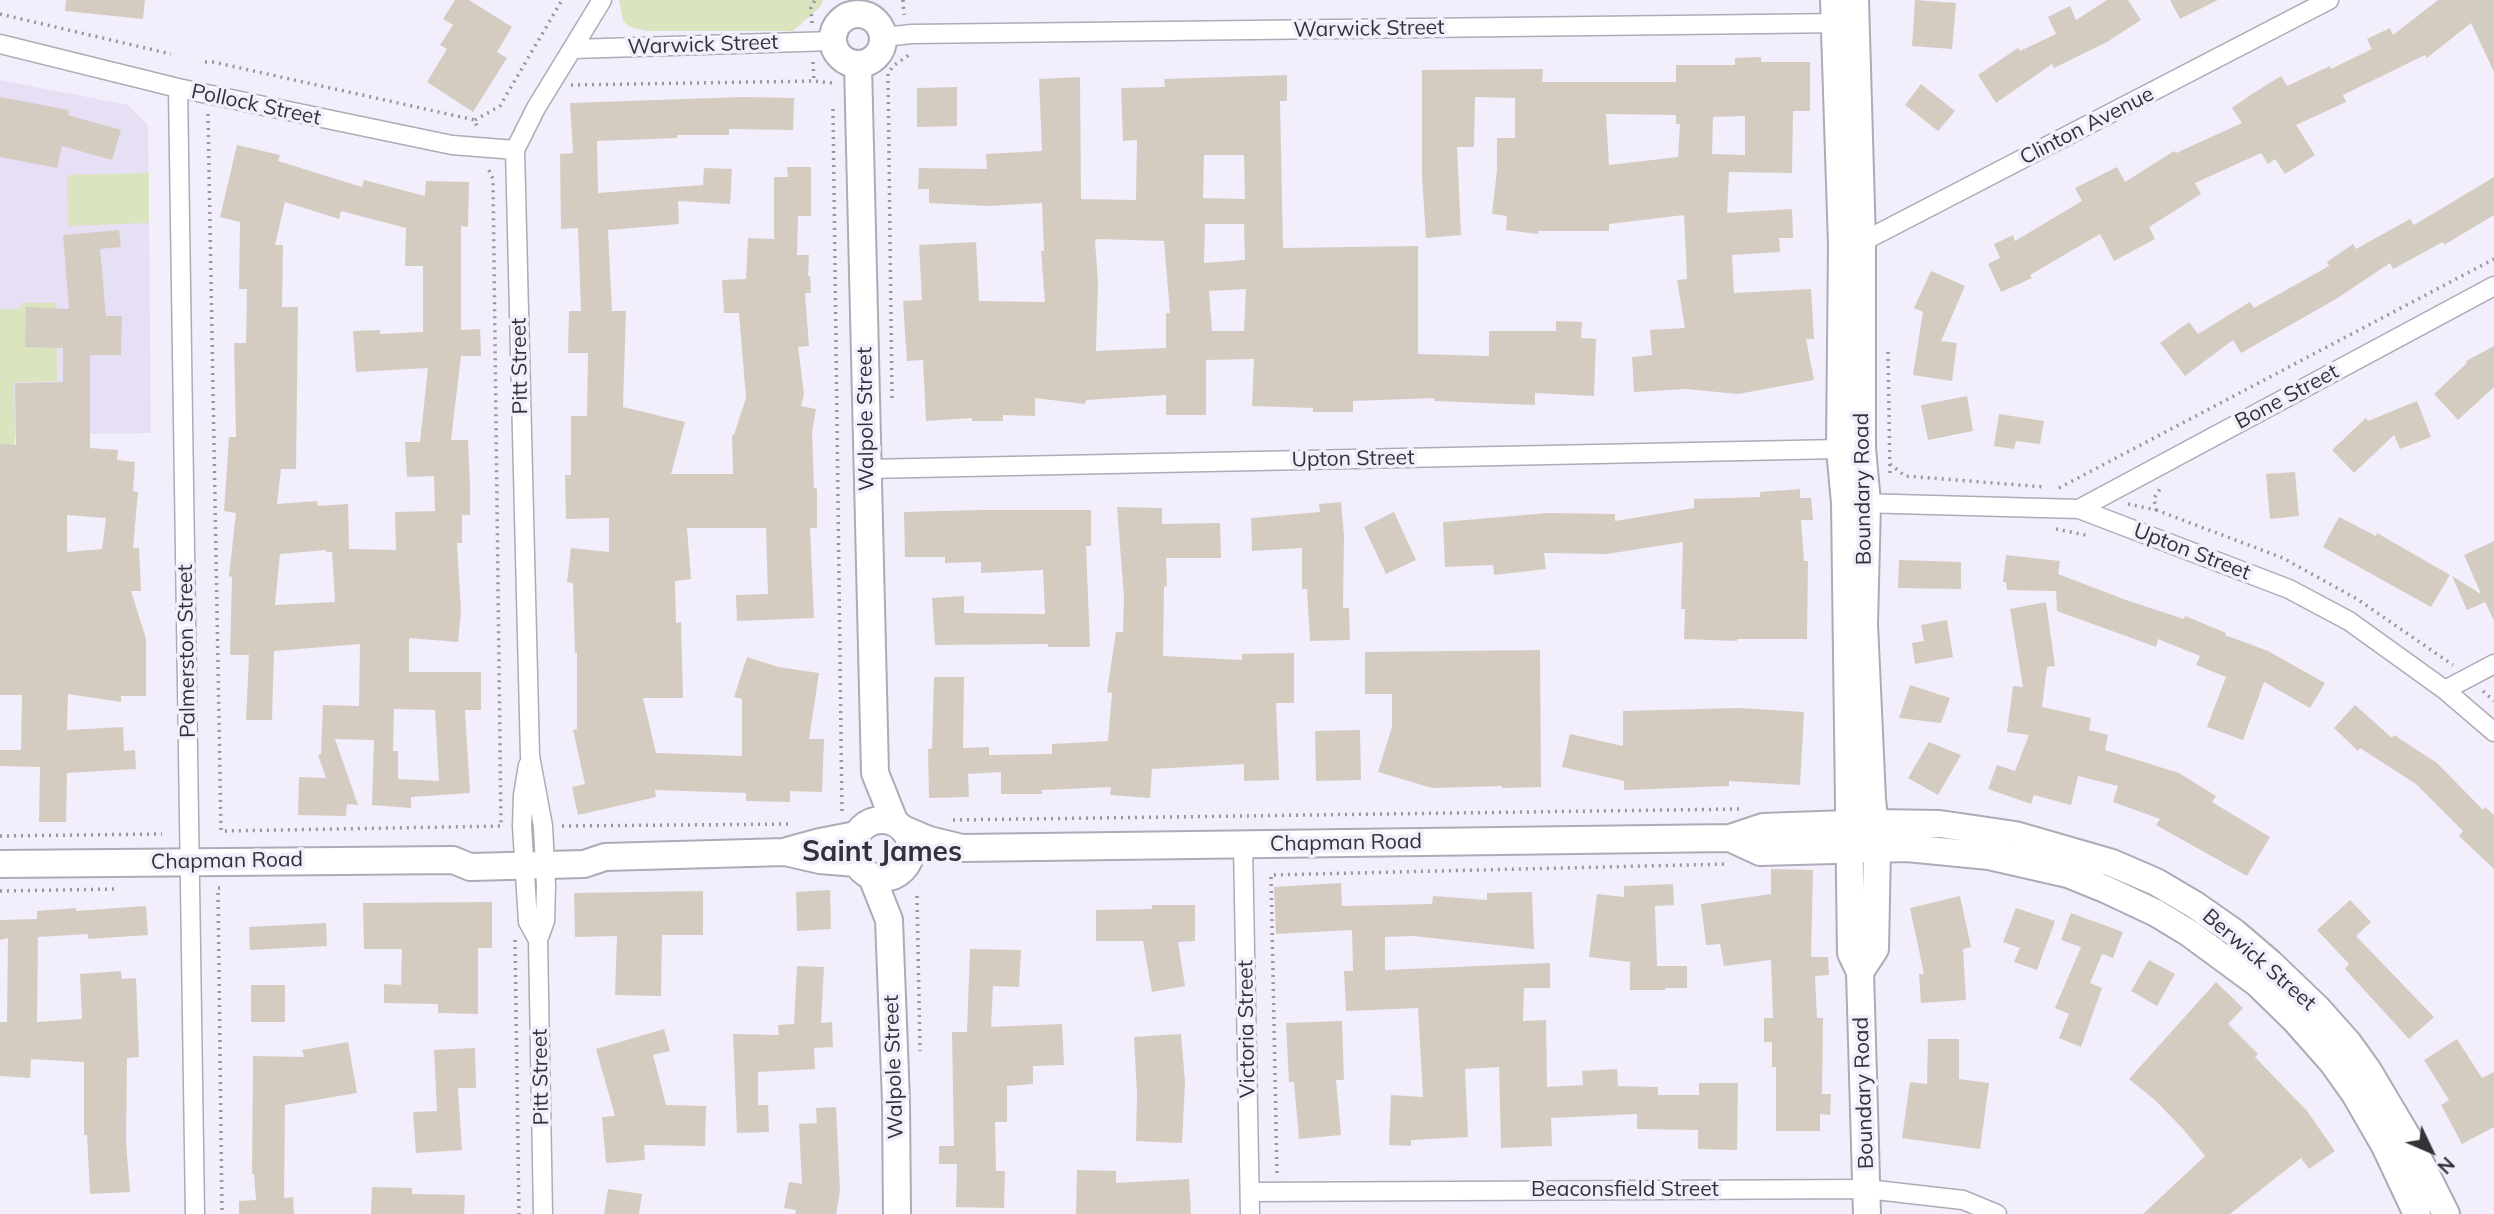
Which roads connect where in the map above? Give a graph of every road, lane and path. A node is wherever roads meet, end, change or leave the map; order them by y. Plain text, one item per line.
1 (562, 0) edge
2 (602, 0) edge
3 (815, 0) edge
4 (903, 0) edge
5 (2329, 0) edge
6 (858, 7) edge
7 (1844, 12) edge
8 (0, 14) edge
9 (904, 17) dead end
10 (822, 33) junction
11 (883, 37) junction
12 (0, 44) edge
13 (573, 49) junction
14 (172, 54) dead end
15 (205, 62) dead end
16 (813, 62) dead end
17 (858, 64) junction
18 (888, 74) dead end
19 (814, 81) junction
20 (549, 85) junction
21 (178, 88) junction
22 (833, 96) dead end
23 (833, 110) dead end
24 (208, 114) dead end
25 (475, 120) junction
26 (480, 149) junction
27 (515, 150) junction
28 (1852, 244) junction
29 (2494, 259) edge
30 (2494, 286) edge
31 (892, 400) dead end
32 (1840, 449) junction
33 (1890, 464) dead end
34 (866, 469) junction
35 (1856, 503) junction
36 (2079, 509) junction
37 (2047, 528) dead end
38 (2098, 537) dead end
39 (2494, 664) edge
40 (2445, 690) junction
41 (2494, 732) edge
42 (875, 773) junction
43 (1748, 808) dead end
44 (948, 820) dead end
45 (1875, 822) junction
46 (792, 824) dead end
47 (899, 826) junction
48 (851, 828) junction
49 (162, 834) dead end
50 (0, 836) edge
51 (1849, 836) junction
52 (1243, 845) junction
53 (962, 848) junction
54 (1877, 849) junction
55 (538, 851) junction
56 (786, 852) junction
57 (190, 862) junction
58 (0, 864) edge
59 (1740, 864) dead end
60 (905, 866) junction
61 (864, 870) junction
62 (218, 888) dead end
63 (121, 889) dead end
64 (0, 891) edge
65 (888, 919) junction
66 (515, 929) dead end
67 (1860, 972) junction
68 (1277, 1191) junction
69 (1250, 1192) junction
70 (1867, 1202) edge
71 (195, 1214) edge
72 (222, 1214) edge
73 (519, 1214) edge
74 (543, 1214) edge
75 (897, 1214) edge
76 (1250, 1214) edge
77 (1997, 1214) edge
78 (2417, 1214) edge
79 (2446, 1214) edge

1 - 25 path
2 - 13 street, Pitt Street
3 - 10 path
4 - 9 path
5 - 28 street, Clinton Avenue
6 - 10 main road
6 - 11 main road
7 - 11 street, Warwick Street
7 - 28 main road, Boundary Road
8 - 14 path
10 - 13 street, Warwick Street
10 - 17 main road
11 - 17 main road
12 - 21 street, Pollock Street
13 - 20 street, Pitt Street
15 - 25 path
16 - 19 path
17 - 34 main road, Walpole Street
18 - 31 path
19 - 20 path
19 - 22 path
20 - 27 street, Pitt Street
21 - 26 street, Pollock Street
21 - 57 street, Palmerston Street
23 - 48 path
24 - 26 path
25 - 26 path
26 - 27 street, Pollock Street
27 - 55 street, Pitt Street
28 - 32 main road, Boundary Road
28 - 35 main road, Boundary Road
29 - 33 path
30 - 36 street, Bone Street
32 - 34 street, Upton Street
32 - 35 main road, Boundary Road
34 - 42 main road, Walpole Street
35 - 36 street, Upton Street
35 - 45 main road, Boundary Road
35 - 51 main road, Boundary Road
36 - 40 street, Upton Street
37 - 38 path
39 - 40 street
40 - 41 street, Upton Street
42 - 47 main road, Walpole Street
42 - 48 main road, Walpole Street
43 - 44 path
45 - 51 main road, Berwick Street
45 - 54 main road, Boundary Road
45 - 79 main road, Berwick Street
46 - 55 path
47 - 48 main road
47 - 53 main road, Chapman Road
47 - 60 main road
48 - 56 main road, Chapman Road
48 - 61 main road
49 - 50 path
51 - 52 main road, Chapman Road
51 - 54 main road, Berwick Street
51 - 67 main road, Boundary Road
52 - 53 main road, Chapman Road
52 - 69 street, Victoria Street
53 - 60 main road, Chapman Road
54 - 67 main road, Boundary Road
54 - 78 main road, Berwick Street
55 - 56 main road, Chapman Road
55 - 57 main road, Chapman Road
55 - 74 street, Pitt Street
56 - 61 main road, Chapman Road
57 - 58 main road, Chapman Road
57 - 71 street, Palmerston Street
59 - 68 path
60 - 61 main road
60 - 65 main road, Walpole Street
61 - 65 main road, Walpole Street
62 - 72 path
63 - 64 path
65 - 75 main road, Walpole Street
66 - 73 path
67 - 70 main road, Boundary Road
68 - 69 street, Beaconsfield Street
68 - 70 street, Beaconsfield Street
69 - 76 street, Victoria Street
70 - 77 street, Beaconsfield Street

